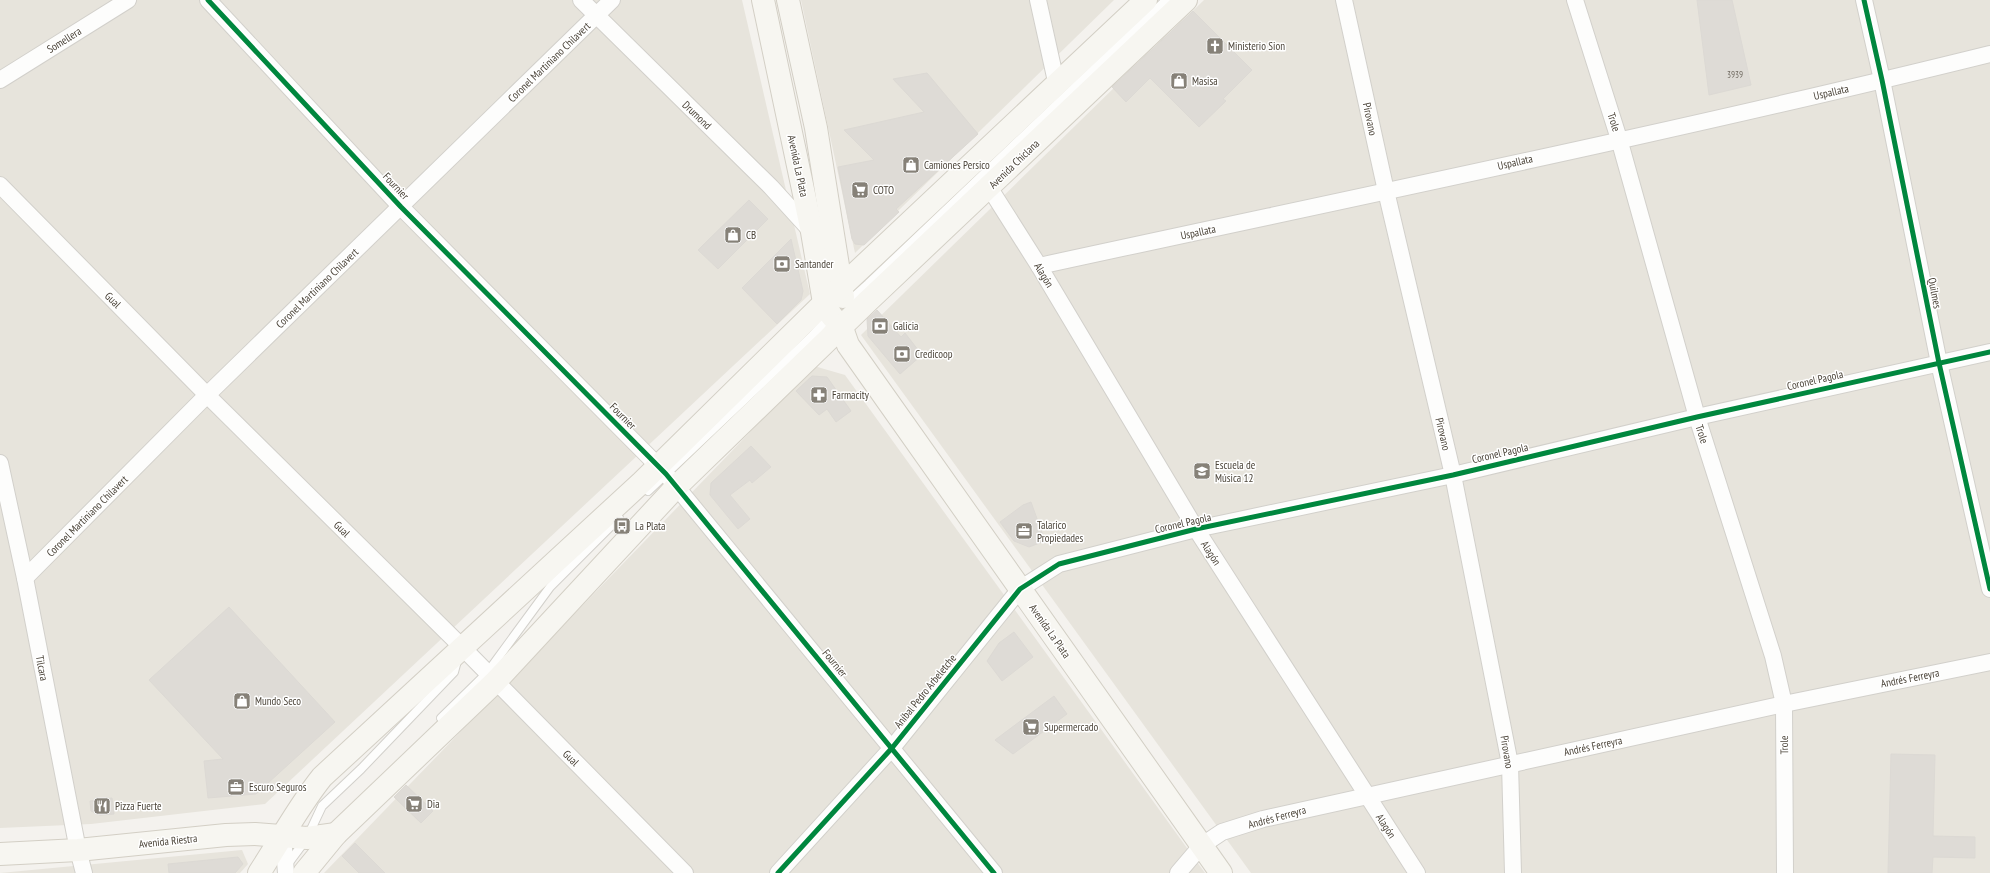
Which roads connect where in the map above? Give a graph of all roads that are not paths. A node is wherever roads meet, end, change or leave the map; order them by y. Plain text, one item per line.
1 (128, 0) edge
2 (208, 0) edge
3 (581, 0) edge
4 (612, 0) edge
5 (763, 0) edge
6 (788, 0) edge
7 (1038, 0) edge
8 (1146, 0) edge
9 (1166, 0) edge
10 (1186, 0) edge
11 (1344, 0) edge
12 (1575, 0) edge
13 (1864, 0) edge
14 (596, 16) junction
15 (1990, 54) edge
16 (0, 80) edge
17 (1882, 80) junction
18 (1057, 86) junction
19 (1619, 139) junction
20 (0, 185) edge
21 (989, 187) junction
22 (1386, 191) junction
23 (401, 207) junction
24 (812, 232) junction
25 (1039, 266) junction
26 (836, 307) junction
27 (1990, 352) edge
28 (1939, 363) junction
29 (207, 395) junction
30 (1697, 417) junction
31 (0, 463) edge
32 (667, 475) junction
33 (1453, 475) junction
34 (644, 495) dead end
35 (627, 510) dead end
36 (1196, 529) junction
37 (25, 578) junction
38 (1020, 589) junction
39 (1990, 589) edge
40 (462, 647) junction
41 (1990, 662) edge
42 (491, 678) junction
43 (1784, 704) junction
44 (437, 723) dead end
45 (892, 748) junction
46 (1510, 764) junction
47 (1366, 795) junction
48 (359, 800) dead end
49 (327, 829) junction
50 (283, 836) junction
51 (1201, 846) junction
52 (78, 850) junction
53 (0, 854) edge
54 (289, 872) edge
55 (84, 873) edge
56 (259, 873) edge
57 (685, 873) edge
58 (778, 873) edge
59 (994, 873) edge
60 (1178, 873) edge
61 (1221, 873) edge
62 (1418, 873) edge
63 (1513, 873) edge
64 (1785, 873) edge

1 - 16 street, Somellera
2 - 23 street, Fournier
3 - 14 street, Drumond
4 - 14 street, Coronel Martiniano Chilavert
5 - 24 main road, Avenida La Plata
6 - 26 main road, Avenida La Plata
7 - 18 street
8 - 18 main road
9 - 26 lane
10 - 21 main road, Avenida Chiclana
11 - 22 street, Pirovano
12 - 19 street, Trole
13 - 17 street, Quilmes
14 - 23 street, Coronel Martiniano Chilavert
14 - 24 street, Drumond
15 - 17 street, Uspallata
17 - 19 street, Uspallata
17 - 28 street, Quilmes
18 - 26 main road
19 - 22 street, Uspallata
19 - 30 street, Trole
20 - 29 street, Gual
21 - 25 street, Alagón
21 - 26 main road, Avenida Chiclana
22 - 25 street, Uspallata
22 - 33 street, Pirovano
23 - 29 street, Coronel Martiniano Chilavert
23 - 32 street, Fournier
24 - 26 main road, Avenida La Plata
25 - 36 street, Alagón
26 - 32 main road
26 - 32 main road
26 - 38 main road, Avenida La Plata
27 - 28 street, Coronel Pagola
28 - 30 street, Coronel Pagola
28 - 39 street, Quilmes
29 - 37 street, Coronel Martiniano Chilavert
29 - 40 street, Gual
30 - 33 street, Coronel Pagola
30 - 43 street, Trole
31 - 37 street, Tilcara
32 - 34 lane
32 - 40 main road
32 - 42 main road
32 - 45 street, Fournier
33 - 36 street, Coronel Pagola
33 - 46 street, Pirovano
35 - 42 lane
36 - 38 street, Coronel Pagola
36 - 47 street, Alagón
37 - 52 street, Tilcara
38 - 45 street, Aníbal Pedro Arbeletche
38 - 51 main road, Avenida La Plata
40 - 42 street, Gual
40 - 49 lane
40 - 50 main road
41 - 43 street, Andrés Ferreyra
42 - 44 lane
42 - 49 main road
42 - 57 street, Gual
43 - 46 street, Andrés Ferreyra
43 - 64 street, Trole
45 - 58 street, Aníbal Pedro Arbeletche
45 - 59 street, Fournier
46 - 47 street, Andrés Ferreyra
46 - 63 street, Pirovano
47 - 51 street, Andrés Ferreyra
47 - 62 street, Alagón
48 - 49 lane
49 - 50 main road, Avenida Riestra
49 - 54 main road
49 - 54 lane
50 - 52 main road, Avenida Riestra
50 - 54 street
50 - 56 main road
51 - 60 street, Andrés Ferreyra
51 - 61 main road, Avenida La Plata
52 - 53 main road, Avenida Riestra
52 - 55 street, Tilcara

